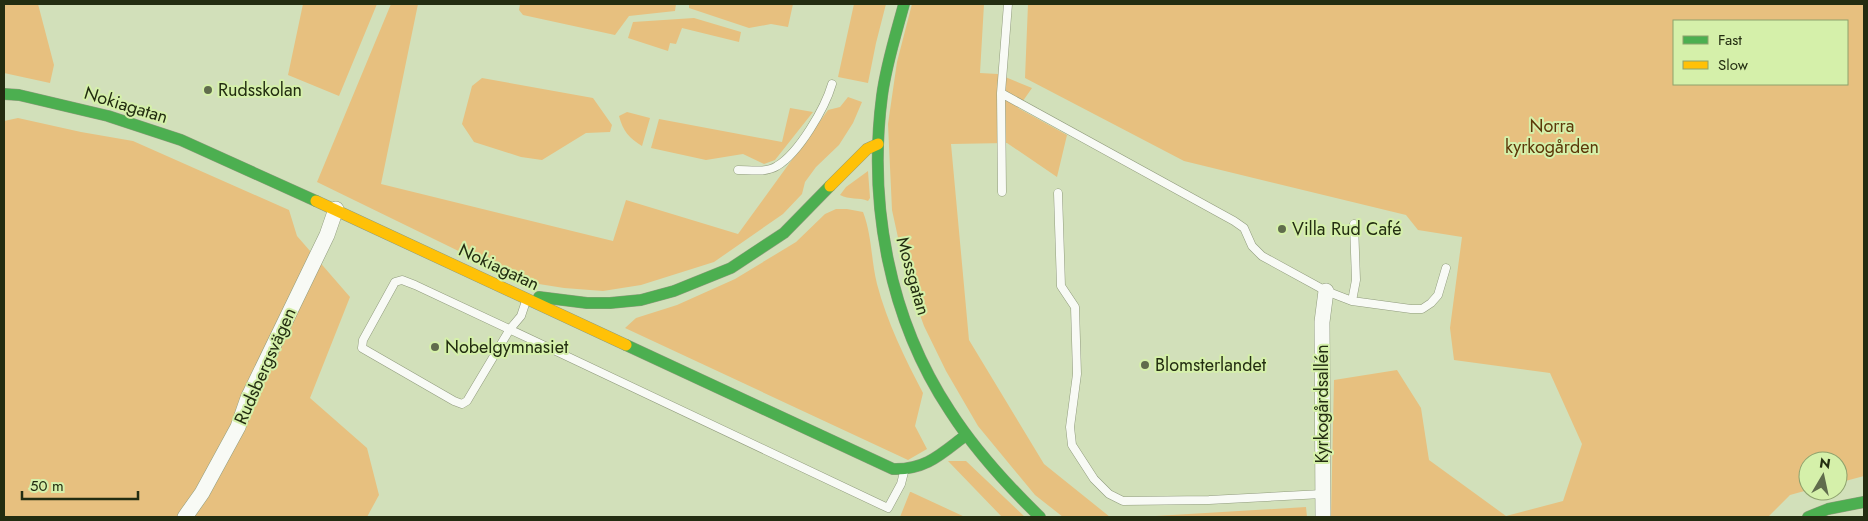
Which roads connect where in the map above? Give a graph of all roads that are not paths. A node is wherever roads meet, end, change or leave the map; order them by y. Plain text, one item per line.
1 (904, 4) edge
2 (1008, 4) edge
3 (832, 84) dead end
4 (4, 94) edge
5 (1001, 94) junction
6 (878, 144) junction
7 (738, 170) dead end
8 (1002, 192) dead end
9 (1058, 193) dead end
10 (336, 209) junction
11 (1354, 224) dead end
12 (1446, 268) dead end
13 (507, 291) junction
14 (1326, 292) junction
15 (526, 299) junction
16 (1352, 301) junction
17 (510, 329) junction
18 (966, 435) junction
19 (905, 470) junction
20 (1864, 493) edge
21 (1322, 494) junction
22 (1864, 502) edge
23 (1833, 507) junction
24 (185, 517) edge
25 (1040, 517) edge
26 (1323, 517) edge
27 (1808, 517) edge

1 - 6 main road, Mossgatan
2 - 5 lane
3 - 7 lane
4 - 10 main road, Nokiagatan
5 - 8 lane
5 - 14 lane
6 - 13 main road
6 - 18 main road, Mossgatan
9 - 21 lane
10 - 13 main road, Nokiagatan
10 - 24 street, Rudsbergsvägen
11 - 16 lane
12 - 16 lane
13 - 15 main road, Nokiagatan
14 - 16 lane
14 - 21 street, Kyrkogårdsallén
15 - 17 lane
15 - 19 main road, Nokiagatan
17 - 17 lane
17 - 19 lane
18 - 19 main road
18 - 25 main road, Mossgatan
20 - 23 main road
21 - 26 street, Kyrkogårdsallén
22 - 23 main road
23 - 27 main road

